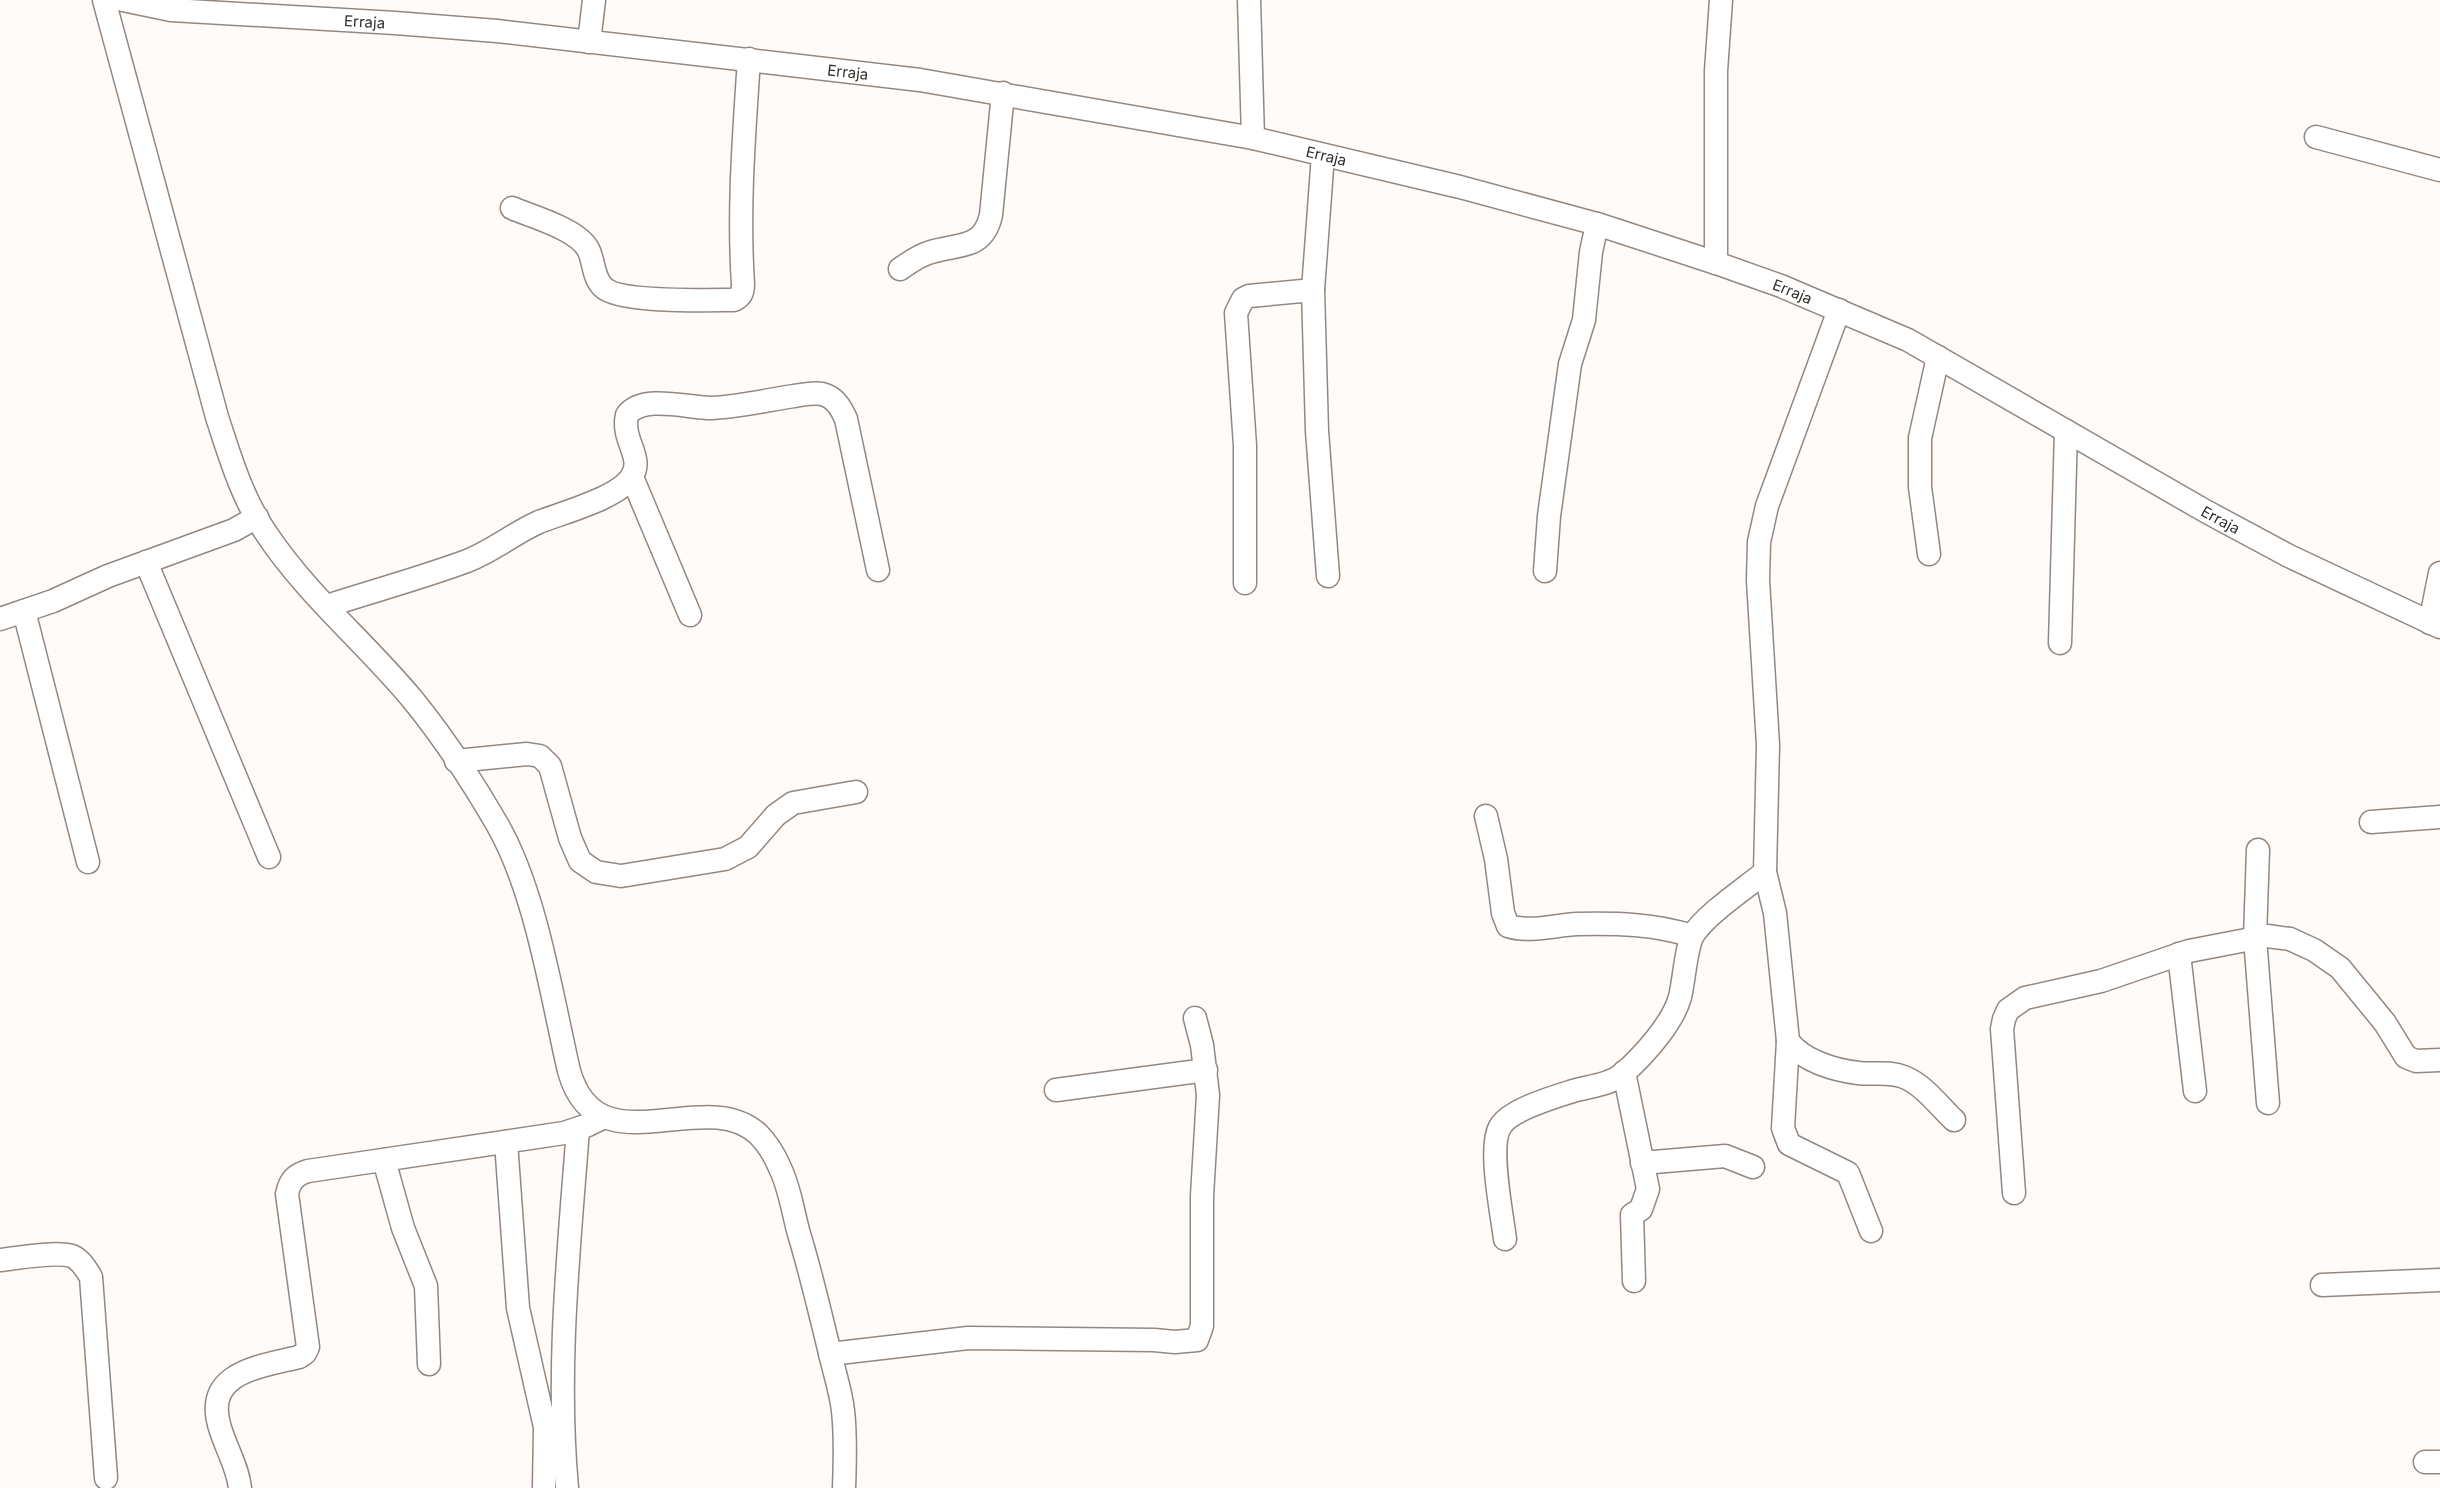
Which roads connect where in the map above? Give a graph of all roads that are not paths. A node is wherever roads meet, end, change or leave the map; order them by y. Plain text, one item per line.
1 (104, 0) edge
2 (123, 0) edge
3 (594, 0) edge
4 (1249, 0) edge
5 (1721, 0) edge
6 (589, 42) junction
7 (749, 59) junction
8 (1003, 93) junction
9 (2316, 137) dead end
10 (1253, 138) junction
11 (1323, 155) junction
12 (2440, 170) edge
13 (512, 208) dead end
14 (1597, 224) junction
15 (1716, 263) junction
16 (900, 270) dead end
17 (1313, 290) junction
18 (1839, 310) junction
19 (1938, 357) junction
20 (2066, 431) junction
21 (632, 477) junction
22 (257, 517) junction
23 (1929, 554) dead end
24 (146, 562) junction
25 (878, 570) dead end
26 (1545, 571) dead end
27 (2440, 573) edge
28 (1328, 576) dead end
29 (1245, 583) dead end
30 (327, 606) junction
31 (24, 611) junction
32 (690, 615) dead end
33 (0, 619) edge
34 (2435, 625) edge
35 (2060, 643) dead end
36 (456, 761) junction
37 (856, 792) dead end
38 (1486, 816) dead end
39 (2440, 817) edge
40 (2371, 822) dead end
41 (2258, 850) dead end
42 (269, 857) dead end
43 (88, 862) dead end
44 (1765, 872) junction
45 (1692, 936) junction
46 (2255, 938) junction
47 (2179, 954) junction
48 (1195, 1018) dead end
49 (1788, 1041) junction
50 (2440, 1060) edge
51 (1206, 1070) junction
52 (1624, 1072) junction
53 (1056, 1090) dead end
54 (2195, 1092) dead end
55 (2268, 1103) dead end
56 (604, 1118) junction
57 (1953, 1120) dead end
58 (578, 1129) junction
59 (506, 1142) junction
60 (384, 1160) junction
61 (1642, 1163) junction
62 (1753, 1167) dead end
63 (2014, 1193) dead end
64 (1871, 1231) dead end
65 (1505, 1239) dead end
66 (0, 1260) edge
67 (2440, 1280) edge
68 (1634, 1281) dead end
69 (2322, 1285) dead end
70 (830, 1354) junction
71 (429, 1364) dead end
72 (106, 1478) dead end
73 (240, 1488) edge
74 (544, 1488) edge
75 (567, 1488) edge
76 (844, 1488) edge

1 - 22 street
2 - 6 street, Erraja
3 - 6 street
4 - 10 street
5 - 15 street
6 - 7 street, Erraja
7 - 8 street, Erraja
7 - 13 street
8 - 10 street, Erraja
8 - 16 street
9 - 12 street
10 - 11 street, Erraja
11 - 14 street, Erraja
11 - 17 street
14 - 15 street, Erraja
14 - 26 street
15 - 18 street, Erraja
17 - 28 street
17 - 29 street
18 - 19 street, Erraja
18 - 44 street
19 - 20 street, Erraja
19 - 23 street
20 - 34 street, Erraja
20 - 35 street
21 - 25 street
21 - 30 street
21 - 32 street
22 - 24 street
22 - 30 street
24 - 31 street
24 - 42 street
27 - 34 street
30 - 36 street
31 - 33 street
31 - 43 street
36 - 37 street
36 - 56 street
38 - 45 street
39 - 40 street
41 - 46 street
44 - 45 street
44 - 49 street
45 - 52 street
46 - 47 street
46 - 50 street
46 - 55 street
47 - 54 street
47 - 63 street
48 - 51 street
49 - 57 street
49 - 64 street
51 - 53 street
51 - 70 street
52 - 61 street
52 - 65 street
56 - 58 street
56 - 70 street
58 - 59 street
58 - 75 street
59 - 60 street
59 - 74 street
60 - 71 street
60 - 73 street
61 - 62 street
61 - 68 street
66 - 72 street
67 - 69 street
70 - 76 street

